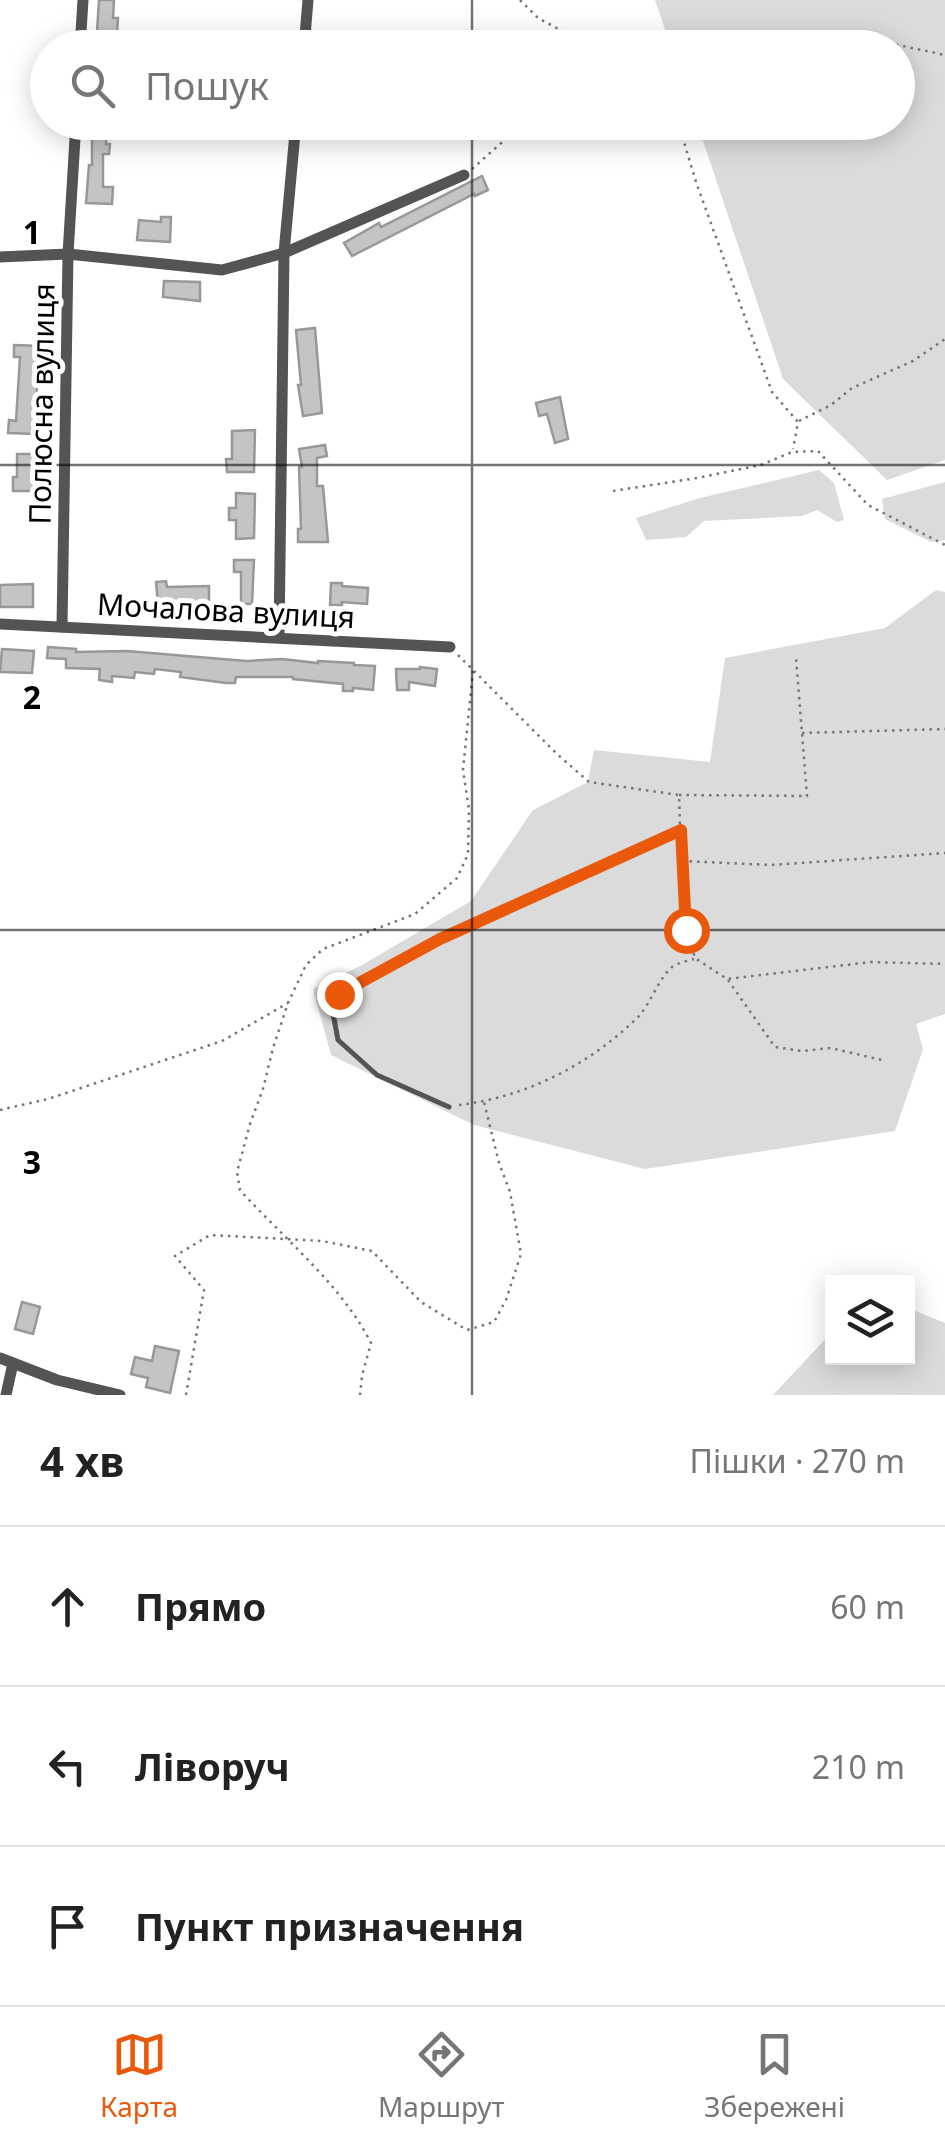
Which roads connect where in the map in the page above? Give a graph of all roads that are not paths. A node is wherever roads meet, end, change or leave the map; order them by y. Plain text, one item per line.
1 (83, 0) edge
2 (308, 0) edge
3 (81, 30) edge
4 (306, 30) edge
5 (75, 140) edge
6 (294, 140) edge
7 (464, 175) road end
8 (284, 253) junction
9 (68, 254) junction
10 (0, 257) edge
11 (0, 624) edge
12 (62, 628) junction
13 (279, 637) junction
14 (450, 647) road end
15 (681, 830) road end
16 (449, 1106) road end
17 (0, 1358) edge
18 (13, 1363) junction
19 (6, 1395) edge
20 (120, 1395) edge

1 - 3 street
2 - 4 street
5 - 9 street, Полюсна вулиця
6 - 8 street
7 - 8 street
8 - 9 street
8 - 13 street
9 - 10 street
9 - 12 street, Полюсна вулиця
11 - 12 street, Мочалова вулиця
12 - 13 street, Мочалова вулиця
13 - 14 street, Мочалова вулиця
15 - 16 lane
17 - 18 street
18 - 19 street
18 - 20 street

